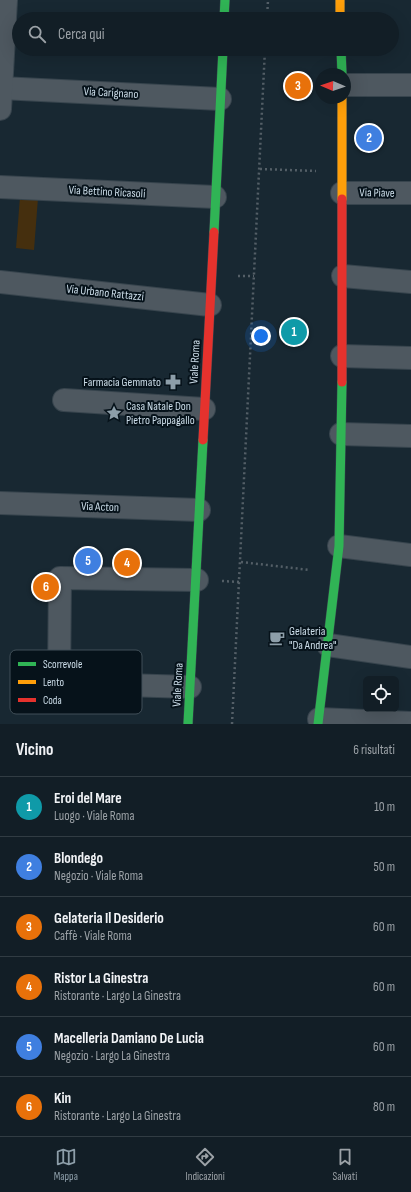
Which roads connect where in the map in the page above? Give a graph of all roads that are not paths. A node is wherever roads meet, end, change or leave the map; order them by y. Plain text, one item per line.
1 (6, 0) edge
2 (225, 0) edge
3 (340, 0) edge
4 (224, 12) edge
5 (340, 12) edge
6 (223, 56) edge
7 (341, 56) edge
8 (342, 68) edge
9 (351, 85) edge
10 (411, 85) edge
11 (1, 98) edge
12 (220, 99) junction
13 (342, 104) edge
14 (0, 187) edge
15 (342, 193) junction
16 (411, 194) edge
17 (215, 197) junction
18 (343, 276) junction
19 (0, 282) edge
20 (411, 282) edge
21 (210, 305) junction
22 (342, 356) junction
23 (411, 358) edge
24 (64, 400) dead end
25 (204, 409) junction
26 (341, 434) junction
27 (411, 436) edge
28 (0, 503) edge
29 (200, 510) junction
30 (339, 546) junction
31 (411, 555) edge
32 (196, 580) junction
33 (328, 645) junction
34 (59, 650) edge
35 (411, 656) edge
36 (142, 686) edge
37 (190, 687) junction
38 (318, 722) edge
39 (411, 723) edge
40 (188, 724) edge

1 - 11 street
2 - 4 street
3 - 5 street
6 - 12 street, Viale Roma
7 - 8 street
9 - 10 street
11 - 12 street, Via Carignano
12 - 17 street, Viale Roma
13 - 15 street
14 - 17 street, Via Bettino Ricasoli
15 - 16 street, Via Piave
15 - 18 street
17 - 21 street, Viale Roma
18 - 20 street
18 - 22 street
19 - 21 street, Via Urbano Rattazzi
21 - 25 street, Viale Roma
22 - 23 street
22 - 26 street
24 - 25 street
25 - 29 street, Viale Roma
26 - 27 street
26 - 30 street
28 - 29 street, Via Acton
29 - 32 street, Viale Roma
30 - 31 street
30 - 33 street
32 - 34 street
32 - 37 street, Viale Roma
33 - 35 street
33 - 38 street
36 - 37 street
37 - 40 street, Viale Roma
38 - 39 street

